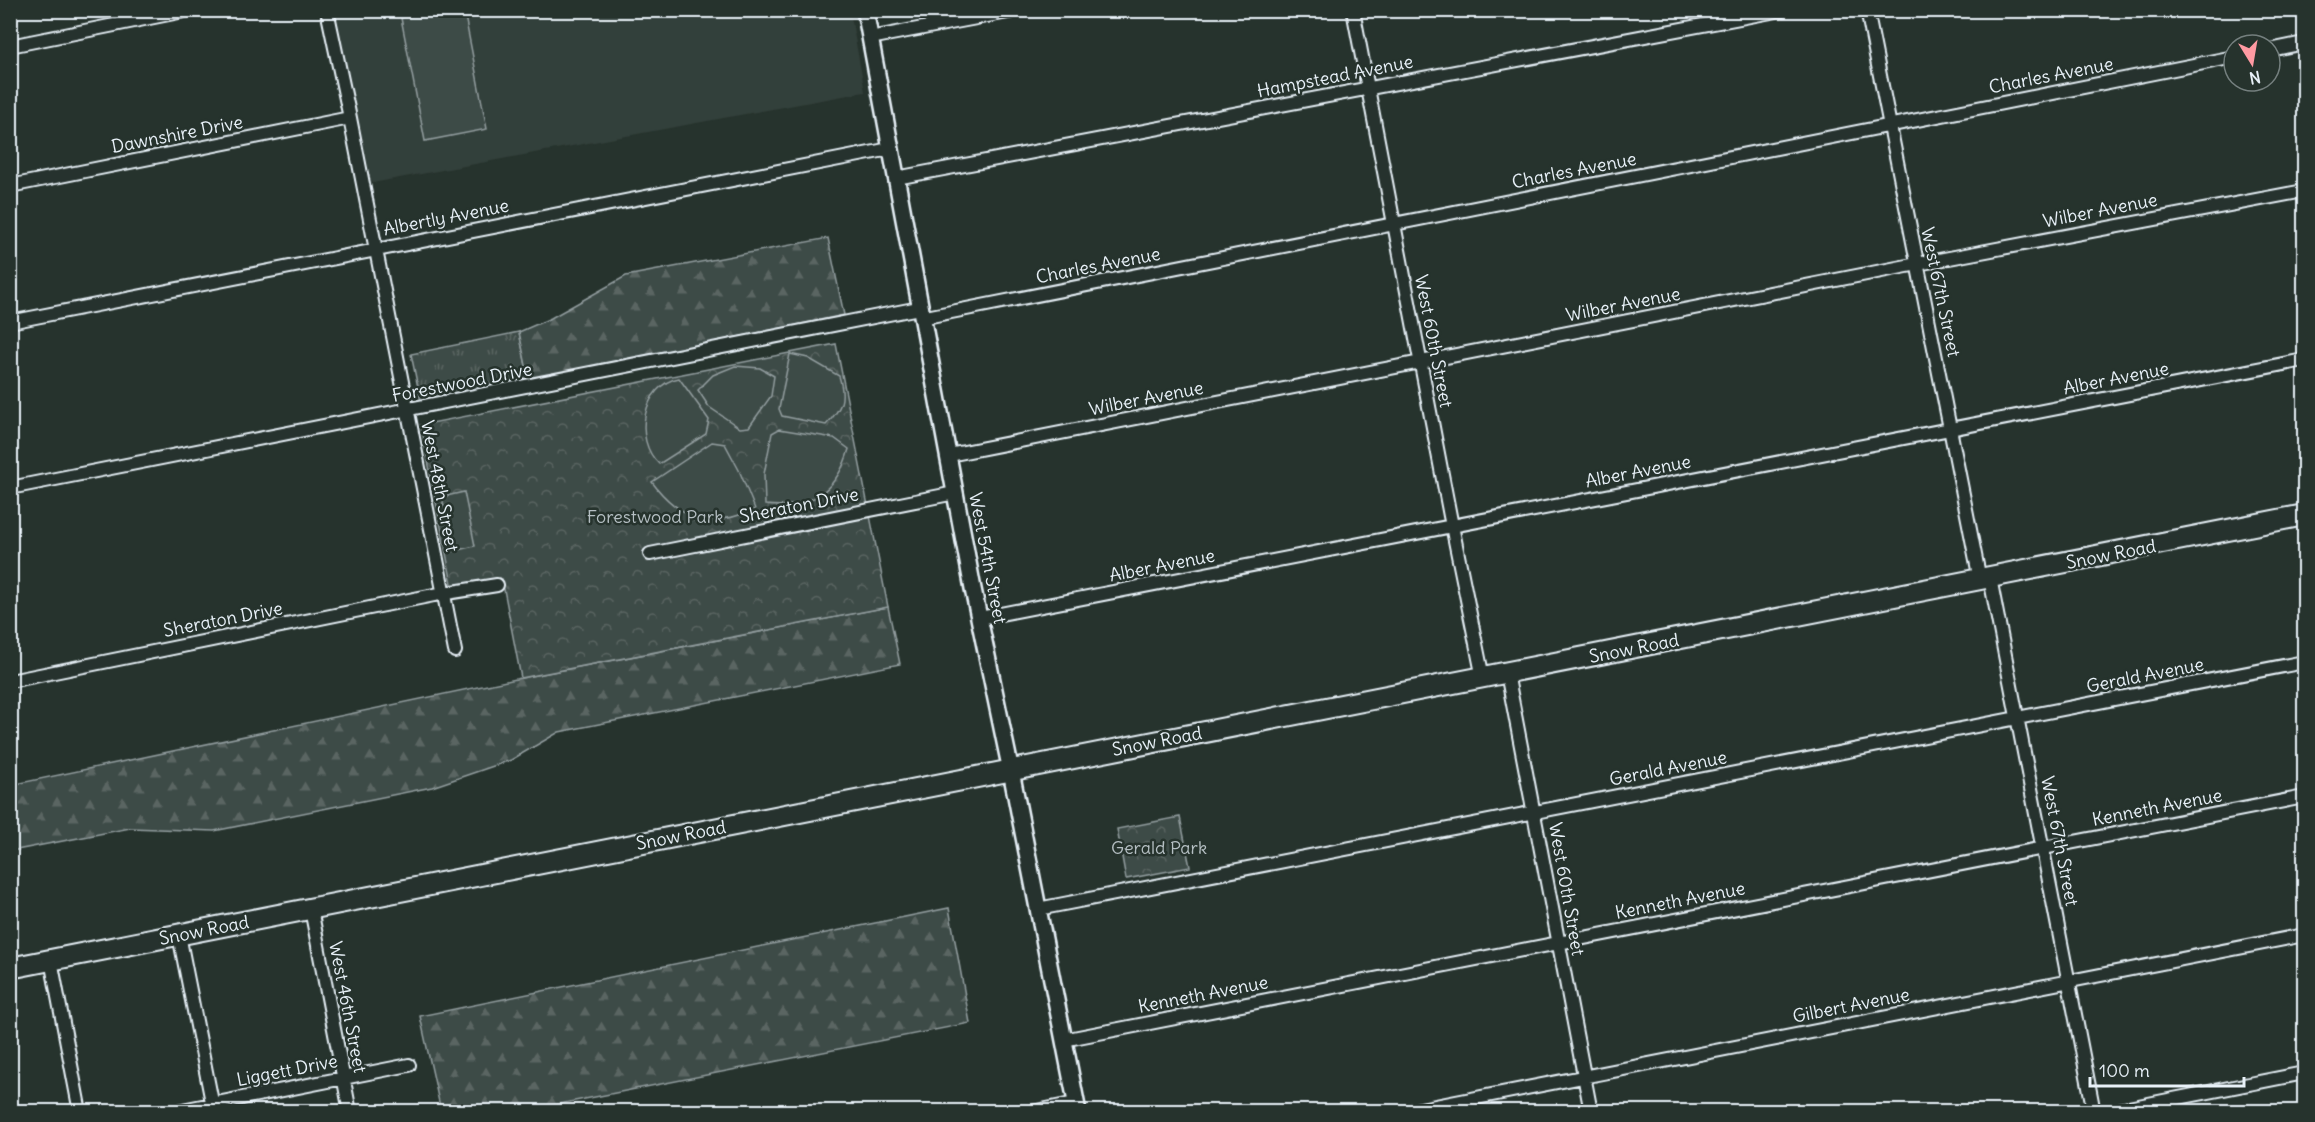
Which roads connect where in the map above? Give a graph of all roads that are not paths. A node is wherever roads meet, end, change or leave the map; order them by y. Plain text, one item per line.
1 (189, 10) edge
2 (327, 10) edge
3 (865, 10) edge
4 (1018, 10) edge
5 (1353, 10) edge
6 (1782, 10) edge
7 (1867, 10) edge
8 (870, 38) junction
9 (2304, 43) edge
10 (10, 46) edge
11 (2282, 48) edge
12 (2222, 59) edge
13 (1369, 88) junction
14 (350, 118) junction
15 (1889, 126) junction
16 (890, 149) junction
17 (896, 178) junction
18 (10, 186) edge
19 (2304, 191) edge
20 (1393, 225) junction
21 (376, 249) junction
22 (1916, 264) junction
23 (920, 313) junction
24 (10, 322) edge
25 (2304, 360) edge
26 (1420, 363) junction
27 (407, 411) junction
28 (1951, 428) junction
29 (949, 455) junction
30 (10, 488) edge
31 (955, 493) junction
32 (2304, 515) edge
33 (1452, 526) junction
34 (650, 554) dead end
35 (1985, 579) junction
36 (497, 585) dead end
37 (443, 594) junction
38 (980, 618) junction
39 (455, 651) dead end
40 (2304, 662) edge
41 (1507, 673) junction
42 (1483, 678) junction
43 (10, 681) edge
44 (2018, 718) junction
45 (1011, 771) junction
46 (2304, 797) edge
47 (1534, 812) junction
48 (2042, 848) junction
49 (310, 909) junction
50 (1038, 909) junction
51 (179, 935) junction
52 (2304, 935) edge
53 (1559, 942) junction
54 (51, 960) junction
55 (10, 968) edge
56 (2069, 981) junction
57 (1063, 1040) junction
58 (409, 1065) dead end
59 (2304, 1073) edge
60 (1584, 1076) junction
61 (343, 1078) junction
62 (214, 1107) edge
63 (1077, 1107) edge
64 (80, 1112) edge
65 (172, 1112) edge
66 (350, 1112) edge
67 (1032, 1112) edge
68 (1405, 1112) edge
69 (1591, 1112) edge
70 (2094, 1112) edge
71 (2108, 1112) edge

1 - 10 street
2 - 14 street, West 48th Street
3 - 8 street, West 54th Street
4 - 8 street
5 - 13 street, West 60th Street
6 - 13 street, Hampstead Avenue
7 - 15 street, West 67th Street
8 - 16 street, West 54th Street
9 - 11 street
12 - 15 street, Charles Avenue
13 - 17 street, Hampstead Avenue
13 - 20 street, West 60th Street
14 - 18 street, Dawnshire Drive
14 - 21 street, West 48th Street
15 - 20 street, Charles Avenue
15 - 22 street, West 67th Street
16 - 17 street, West 54th Street
16 - 21 street, Albertly Avenue
17 - 23 street, West 54th Street
19 - 22 street, Wilber Avenue
20 - 23 street, Charles Avenue
20 - 26 street, West 60th Street
21 - 24 street, Albertly Avenue
21 - 27 street, West 48th Street
22 - 26 street, Wilber Avenue
22 - 28 street, West 67th Street
23 - 27 street, Forestwood Drive
23 - 29 street, West 54th Street
25 - 28 street, Alber Avenue
26 - 29 street, Wilber Avenue
26 - 33 street, West 60th Street
27 - 30 street, Forestwood Drive
27 - 37 street, West 48th Street
28 - 33 street, Alber Avenue
28 - 35 street, West 67th Street
29 - 31 street, West 54th Street
31 - 34 street, Sheraton Drive
31 - 38 street, West 54th Street
32 - 35 main road, Snow Road
33 - 38 street, Alber Avenue
33 - 42 street, West 60th Street
35 - 41 main road, Snow Road
35 - 44 street, West 67th Street
36 - 37 street, Sheraton Drive
37 - 39 street, West 48th Street
37 - 43 street, Sheraton Drive
38 - 45 street, West 54th Street
40 - 44 street, Gerald Avenue
41 - 42 main road, Snow Road
41 - 47 street, West 60th Street
42 - 45 main road, Snow Road
44 - 47 street, Gerald Avenue
44 - 48 street, West 67th Street
45 - 49 main road, Snow Road
45 - 50 street, West 54th Street
46 - 48 street, Kenneth Avenue
47 - 50 street, Gerald Avenue
47 - 53 street, West 60th Street
48 - 53 street, Kenneth Avenue
48 - 56 street, West 67th Street
49 - 51 main road, Snow Road
49 - 61 street, West 46th Street
50 - 57 street, West 54th Street
51 - 54 main road, Snow Road
51 - 62 street
52 - 56 street, Gilbert Avenue
53 - 57 street, Kenneth Avenue
53 - 60 street, West 60th Street
54 - 55 main road, Snow Road
54 - 64 street
56 - 60 street, Gilbert Avenue
56 - 70 street, West 67th Street
57 - 63 street, West 54th Street
58 - 61 street, Liggett Drive
59 - 71 street
60 - 68 street, Gilbert Avenue
60 - 69 street, West 60th Street
61 - 62 street, Liggett Drive
61 - 66 street, West 46th Street
62 - 65 street, Liggett Drive
63 - 67 street

